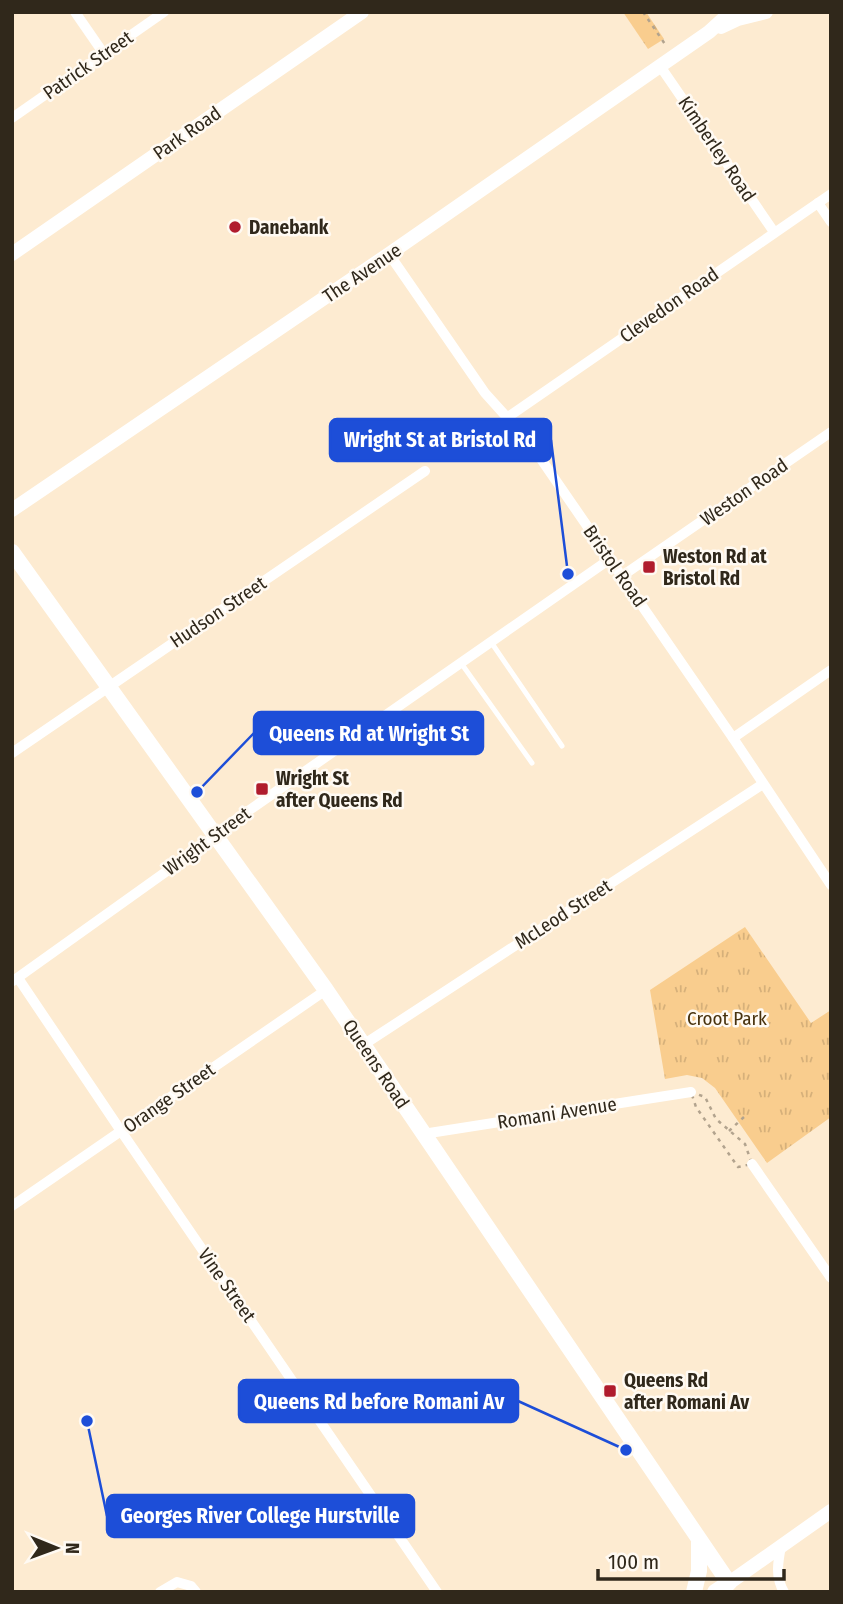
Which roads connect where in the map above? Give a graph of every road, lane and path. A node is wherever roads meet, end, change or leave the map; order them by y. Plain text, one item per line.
1 (75, 12) edge
2 (164, 12) edge
3 (362, 12) edge
4 (643, 12) edge
5 (731, 12) edge
6 (766, 12) edge
7 (709, 32) junction
8 (104, 54) junction
9 (674, 56) junction
10 (660, 66) junction
11 (12, 118) edge
12 (831, 194) edge
13 (818, 203) junction
14 (831, 222) edge
15 (774, 232) junction
16 (12, 254) edge
17 (389, 254) junction
18 (508, 417) junction
19 (831, 432) edge
20 (425, 471) dead end
21 (12, 510) edge
22 (12, 552) edge
23 (610, 559) junction
24 (622, 576) junction
25 (491, 642) junction
26 (461, 663) junction
27 (831, 670) edge
28 (109, 687) junction
29 (733, 738) junction
30 (562, 746) dead end
31 (12, 752) edge
32 (532, 763) dead end
33 (763, 784) junction
34 (216, 836) junction
35 (831, 886) edge
36 (15, 980) edge
37 (326, 990) junction
38 (363, 1045) junction
39 (691, 1092) junction
40 (745, 1116) dead end
41 (121, 1131) junction
42 (729, 1131) junction
43 (424, 1134) junction
44 (752, 1164) junction
45 (12, 1206) edge
46 (831, 1278) edge
47 (831, 1511) edge
48 (699, 1539) junction
49 (781, 1545) junction
50 (722, 1587) edge
51 (782, 1588) edge
52 (160, 1592) edge
53 (196, 1592) edge
54 (437, 1592) edge
55 (694, 1592) edge

1 - 8 street
2 - 8 street, Patrick Street
3 - 16 street, Park Road
4 - 9 path
5 - 7 street, The Avenue
6 - 7 street, The Avenue
7 - 9 street, The Avenue
8 - 11 street, Patrick Street
9 - 10 street, The Avenue
10 - 15 street, Kimberley Road
10 - 17 street, The Avenue
12 - 13 street, Clevedon Road
13 - 14 street
13 - 15 street, Clevedon Road
15 - 18 street, Clevedon Road
17 - 18 street, Bristol Road
17 - 21 street, The Avenue
18 - 23 street, Bristol Road
19 - 24 street, Weston Road
20 - 28 street, Hudson Street
22 - 28 main road, Queens Road
23 - 24 street, Bristol Road
23 - 25 street, Wright Street
24 - 29 street, Bristol Road
25 - 26 street, Wright Street
25 - 30 lane
26 - 32 lane
26 - 34 street, Wright Street
27 - 29 street
28 - 31 street, Hudson Street
28 - 34 main road, Queens Road
29 - 33 street, Bristol Road
33 - 35 street, Bristol Road
33 - 38 street, McLeod Street
34 - 36 street, Wright Street
34 - 37 main road, Queens Road
36 - 41 street, Vine Street
37 - 38 main road, Queens Road
37 - 41 street, Orange Street
38 - 43 main road, Queens Road
39 - 42 path
39 - 43 street, Romani Avenue
39 - 44 path
40 - 42 path
41 - 45 street, Orange Street
41 - 54 street, Vine Street
42 - 44 path
43 - 48 main road, Queens Road
44 - 46 street
47 - 49 street
48 - 50 main road, Queens Road
48 - 55 main road
49 - 50 street
49 - 51 street
52 - 53 street

